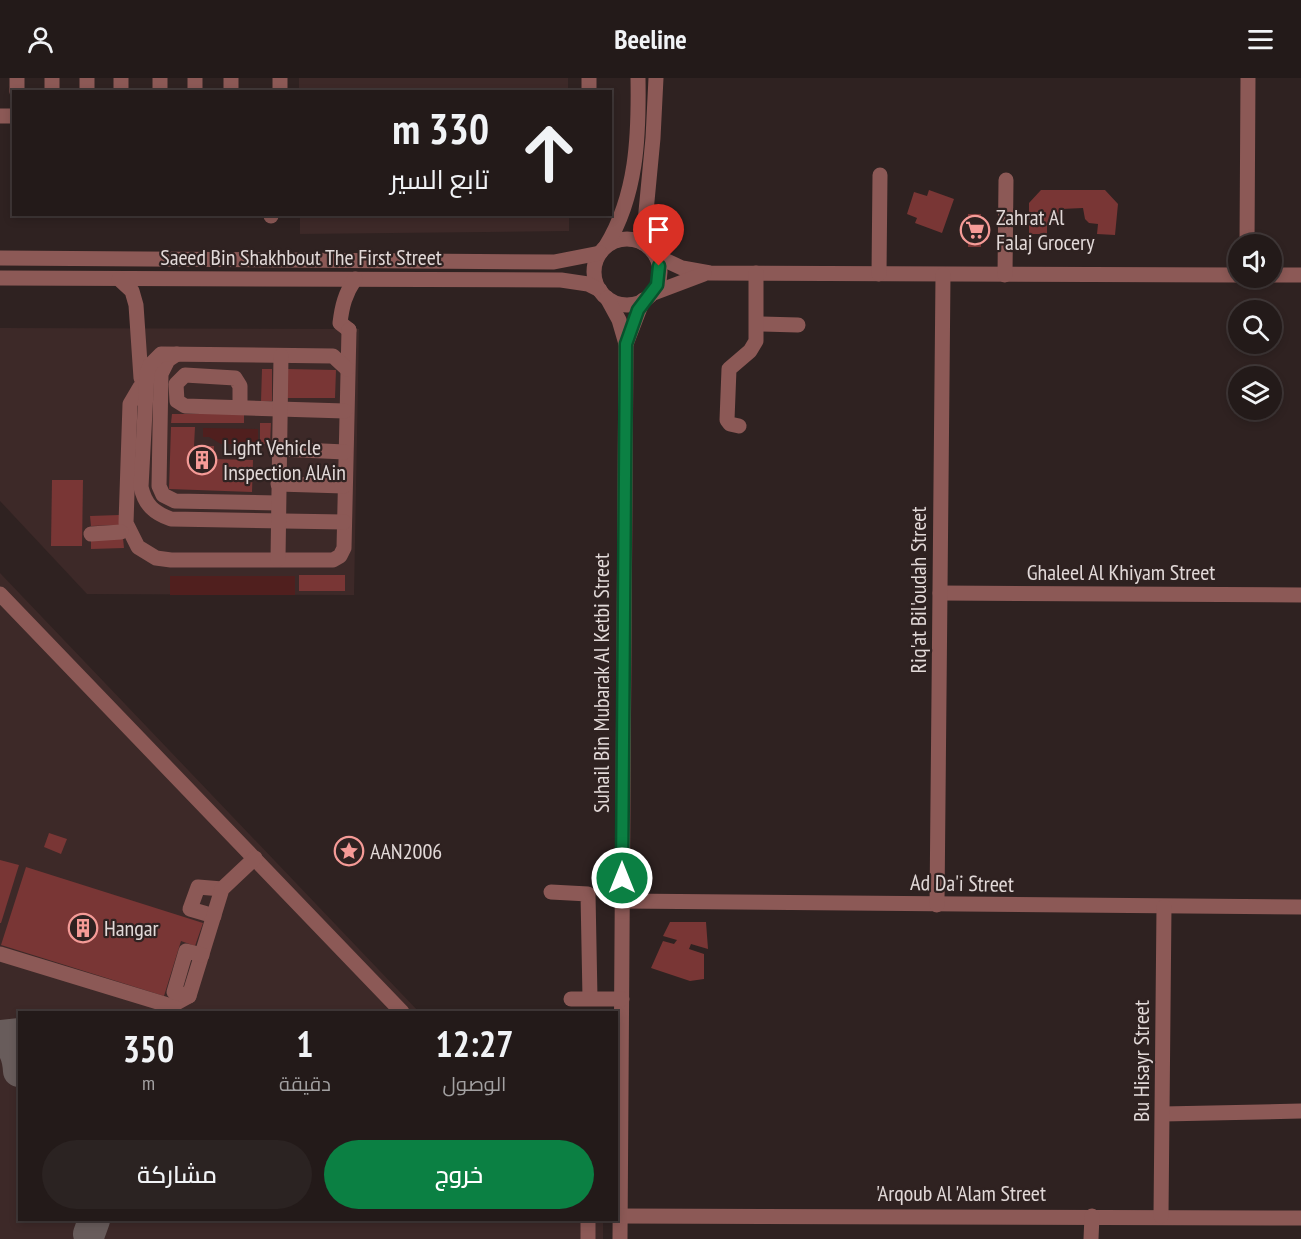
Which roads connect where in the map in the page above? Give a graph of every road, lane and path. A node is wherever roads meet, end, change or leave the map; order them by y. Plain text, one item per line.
1 (638, 78) edge
2 (656, 78) edge
3 (1248, 78) edge
4 (880, 175) dead end
5 (1006, 180) dead end
6 (1247, 234) edge
7 (643, 243) junction
8 (602, 256) junction
9 (656, 256) junction
10 (0, 258) edge
11 (710, 273) junction
12 (756, 273) junction
13 (879, 274) junction
14 (943, 274) junction
15 (1005, 275) junction
16 (1228, 275) edge
17 (1282, 275) edge
18 (1301, 275) edge
19 (0, 278) edge
20 (119, 279) junction
21 (356, 279) junction
22 (603, 294) junction
23 (647, 297) junction
24 (758, 324) junction
25 (798, 326) dead end
26 (349, 330) junction
27 (626, 344) junction
28 (281, 356) junction
29 (141, 368) junction
30 (347, 369) junction
31 (140, 387) junction
32 (240, 407) dead end
33 (281, 409) junction
34 (345, 411) junction
35 (739, 426) dead end
36 (279, 449) junction
37 (345, 452) junction
38 (278, 484) junction
39 (344, 486) junction
40 (278, 512) junction
41 (344, 527) junction
42 (126, 531) junction
43 (91, 534) dead end
44 (278, 556) junction
45 (940, 593) junction
46 (0, 594) edge
47 (1301, 596) edge
48 (255, 858) junction
49 (222, 889) junction
50 (551, 892) dead end
51 (622, 901) junction
52 (938, 905) junction
53 (1164, 907) junction
54 (1301, 907) edge
55 (214, 916) junction
56 (0, 954) edge
57 (590, 998) junction
58 (571, 999) dead end
59 (622, 999) junction
60 (401, 1011) edge
61 (1301, 1111) edge
62 (1163, 1114) junction
63 (620, 1215) junction
64 (1092, 1216) junction
65 (1161, 1216) junction
66 (1301, 1218) edge
67 (588, 1221) edge
68 (588, 1239) edge
69 (620, 1239) edge
70 (1092, 1239) edge

1 - 8 street
2 - 7 street
3 - 6 street
4 - 13 street
5 - 15 street
7 - 8 street, Saeed Bin Shakhbout The First Street
7 - 9 street
8 - 8 path
8 - 10 street, Saeed Bin Shakhbout The First Street
8 - 22 street
9 - 11 street
9 - 23 street, Suhail Bin Mubarak Al Ketbi Street
11 - 12 street
11 - 23 street
12 - 13 street
12 - 24 street
13 - 14 street
14 - 15 street
14 - 45 street, Riq'at Bil'oudah Street
15 - 16 street
17 - 18 street
19 - 20 street, Saeed Bin Shakhbout The First Street
20 - 21 street, Saeed Bin Shakhbout The First Street
20 - 29 street
21 - 22 street, Saeed Bin Shakhbout The First Street
21 - 26 street
22 - 23 street, Saeed Bin Shakhbout The First Street
22 - 27 street, Suhail Bin Mubarak Al Ketbi Street
23 - 27 street, Suhail Bin Mubarak Al Ketbi Street
24 - 25 street
24 - 35 street
26 - 29 street
26 - 30 street
27 - 51 street, Suhail Bin Mubarak Al Ketbi Street
28 - 30 street
28 - 33 street
28 - 40 street
29 - 31 street
30 - 34 street
31 - 42 street
31 - 44 street
32 - 33 street
33 - 34 street
33 - 36 street
34 - 37 street
36 - 37 street
36 - 38 street
37 - 39 street
38 - 39 street
38 - 40 street
39 - 41 street
40 - 41 street
40 - 44 street
41 - 44 street
42 - 43 street
42 - 44 street
45 - 47 street, Ghaleel Al Khiyam Street
45 - 52 street, Riq'at Bil'oudah Street
46 - 48 street
48 - 49 street
48 - 60 street
49 - 55 street
49 - 55 street
50 - 57 street
51 - 52 street, Ad Da'i Street
51 - 59 street, Suhail Bin Mubarak Al Ketbi Street
52 - 53 street, Ad Da'i Street
53 - 54 street, Ad Da'i Street
53 - 62 street, Bu Hisayr Street
55 - 56 street
57 - 58 street
57 - 59 street
59 - 63 street, Suhail Bin Mubarak Al Ketbi Street
61 - 62 street
62 - 65 street, Bu Hisayr Street
63 - 64 street, 'Arqoub Al 'Alam Street
63 - 69 street, Suhail Bin Mubarak Al Ketbi Street
64 - 65 street, 'Arqoub Al 'Alam Street
64 - 70 street
65 - 66 street, 'Arqoub Al 'Alam Street
67 - 68 street

